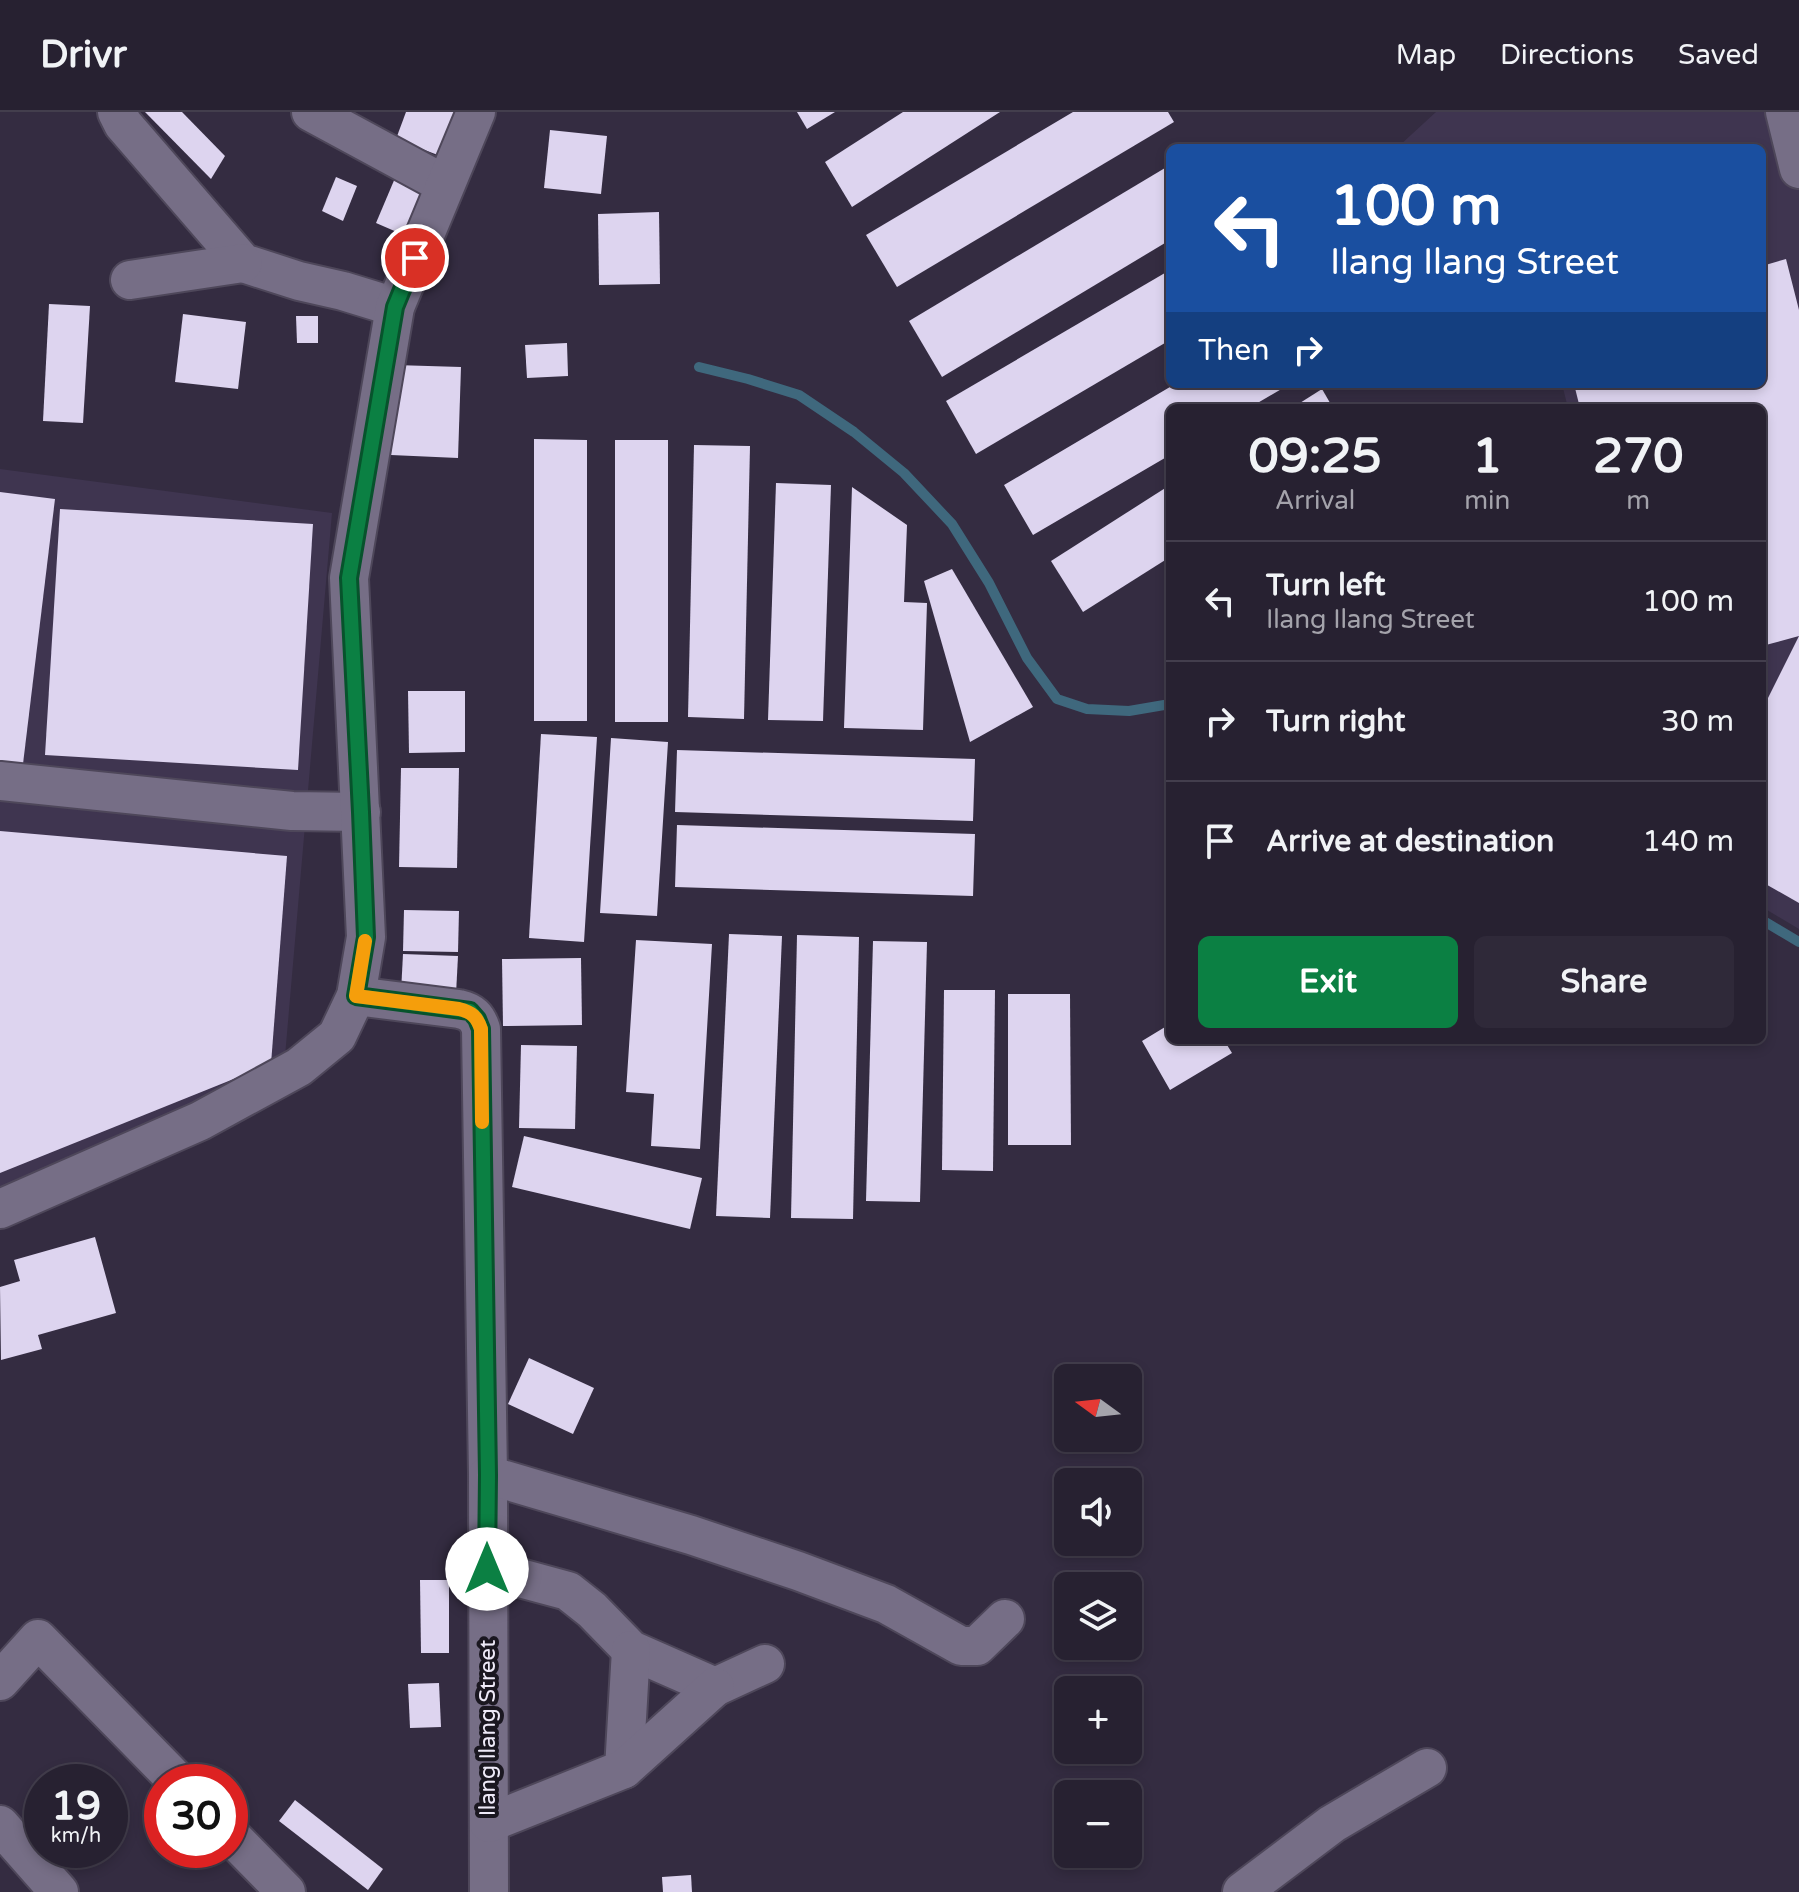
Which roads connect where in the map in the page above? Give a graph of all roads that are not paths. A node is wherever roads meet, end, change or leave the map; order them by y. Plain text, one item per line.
1 (117, 112) edge
2 (311, 112) edge
3 (476, 112) edge
4 (1785, 112) edge
5 (1799, 169) edge
6 (444, 184) junction
7 (243, 263) junction
8 (130, 280) dead end
9 (395, 307) junction
10 (0, 781) edge
11 (361, 812) junction
12 (356, 996) junction
13 (0, 1209) edge
14 (488, 1475) junction
15 (487, 1569) junction
16 (1005, 1619) dead end
17 (631, 1650) junction
18 (765, 1664) dead end
19 (0, 1681) edge
20 (715, 1687) junction
21 (160, 1764) edge
22 (1427, 1768) dead end
23 (624, 1769) junction
24 (489, 1823) junction
25 (0, 1825) edge
26 (248, 1853) edge
27 (59, 1892) edge
28 (286, 1892) edge
29 (489, 1892) edge
30 (1242, 1892) edge

1 - 7 street
2 - 6 street
3 - 6 street
4 - 5 street
6 - 9 street
7 - 8 street
7 - 9 street
9 - 11 street
10 - 11 street
11 - 12 street
12 - 13 street
12 - 14 street, Ilang Ilang Street
14 - 15 street, Ilang Ilang Street
14 - 16 street
15 - 17 street
15 - 24 street, Ilang Ilang Street
17 - 20 street
17 - 23 street
18 - 20 street
19 - 21 street
20 - 23 street
22 - 30 street
23 - 24 street
24 - 29 street, Ilang Ilang Street
25 - 27 street
26 - 28 street

